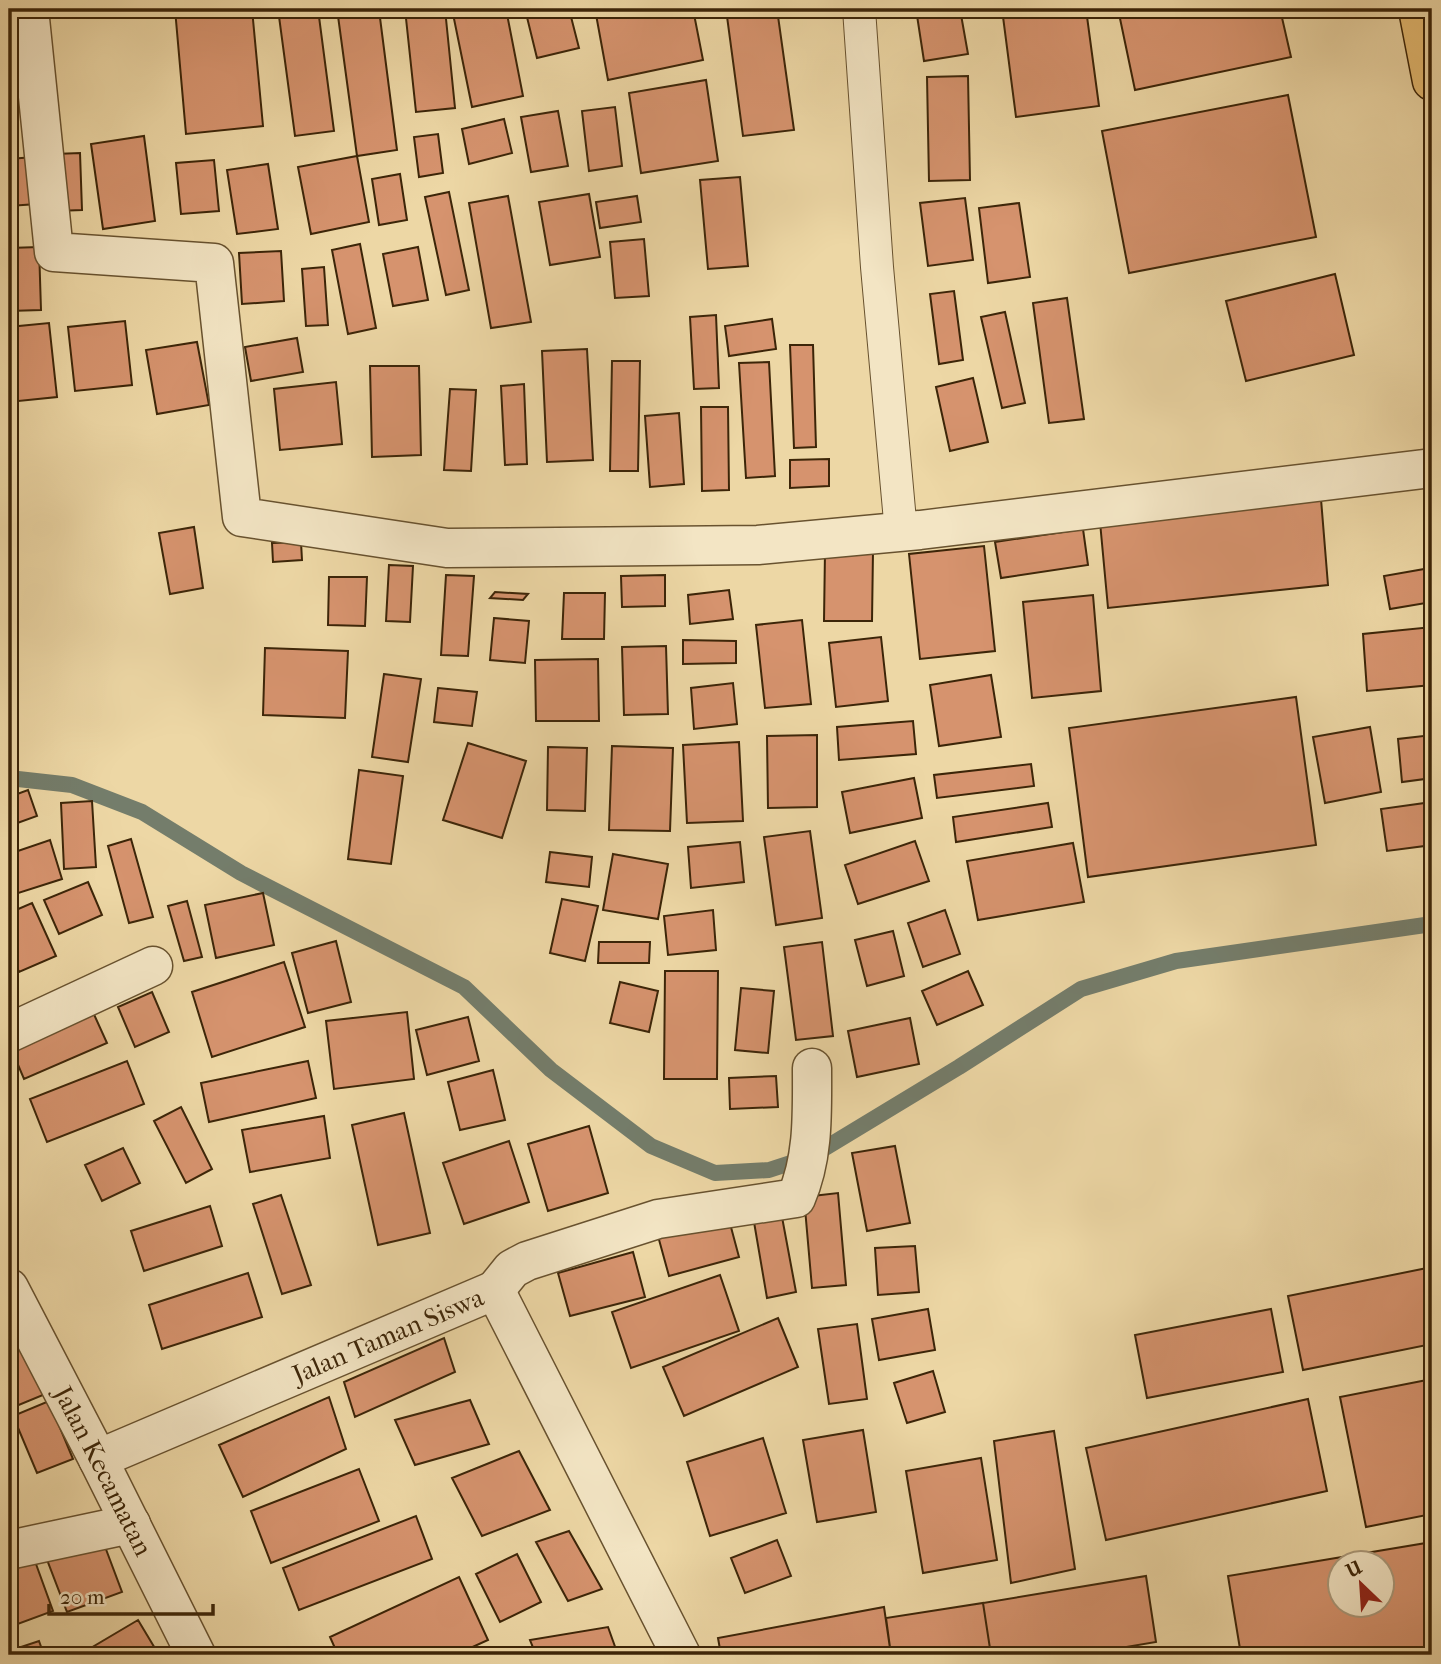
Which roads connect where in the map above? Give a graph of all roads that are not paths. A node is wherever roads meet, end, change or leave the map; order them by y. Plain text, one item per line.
1 (29, 9) edge
2 (859, 9) edge
3 (1418, 9) edge
4 (1432, 81) edge
5 (1432, 468) edge
6 (901, 532) junction
7 (153, 966) dead end
8 (9, 1033) edge
9 (812, 1068) dead end
10 (495, 1290) junction
11 (11, 1299) edge
12 (98, 1459) junction
13 (131, 1524) junction
14 (9, 1550) edge
15 (196, 1655) edge
16 (681, 1655) edge

1 - 6 street
2 - 6 lane
3 - 4 main road
5 - 6 street
7 - 8 street
9 - 10 street
10 - 12 street, Jalan Taman Siswa
10 - 16 street, Jalan Taman Siswa
11 - 12 street, Jalan Kecamatan
12 - 13 street, Jalan Kecamatan
13 - 14 street
13 - 15 street, Jalan Kecamatan

